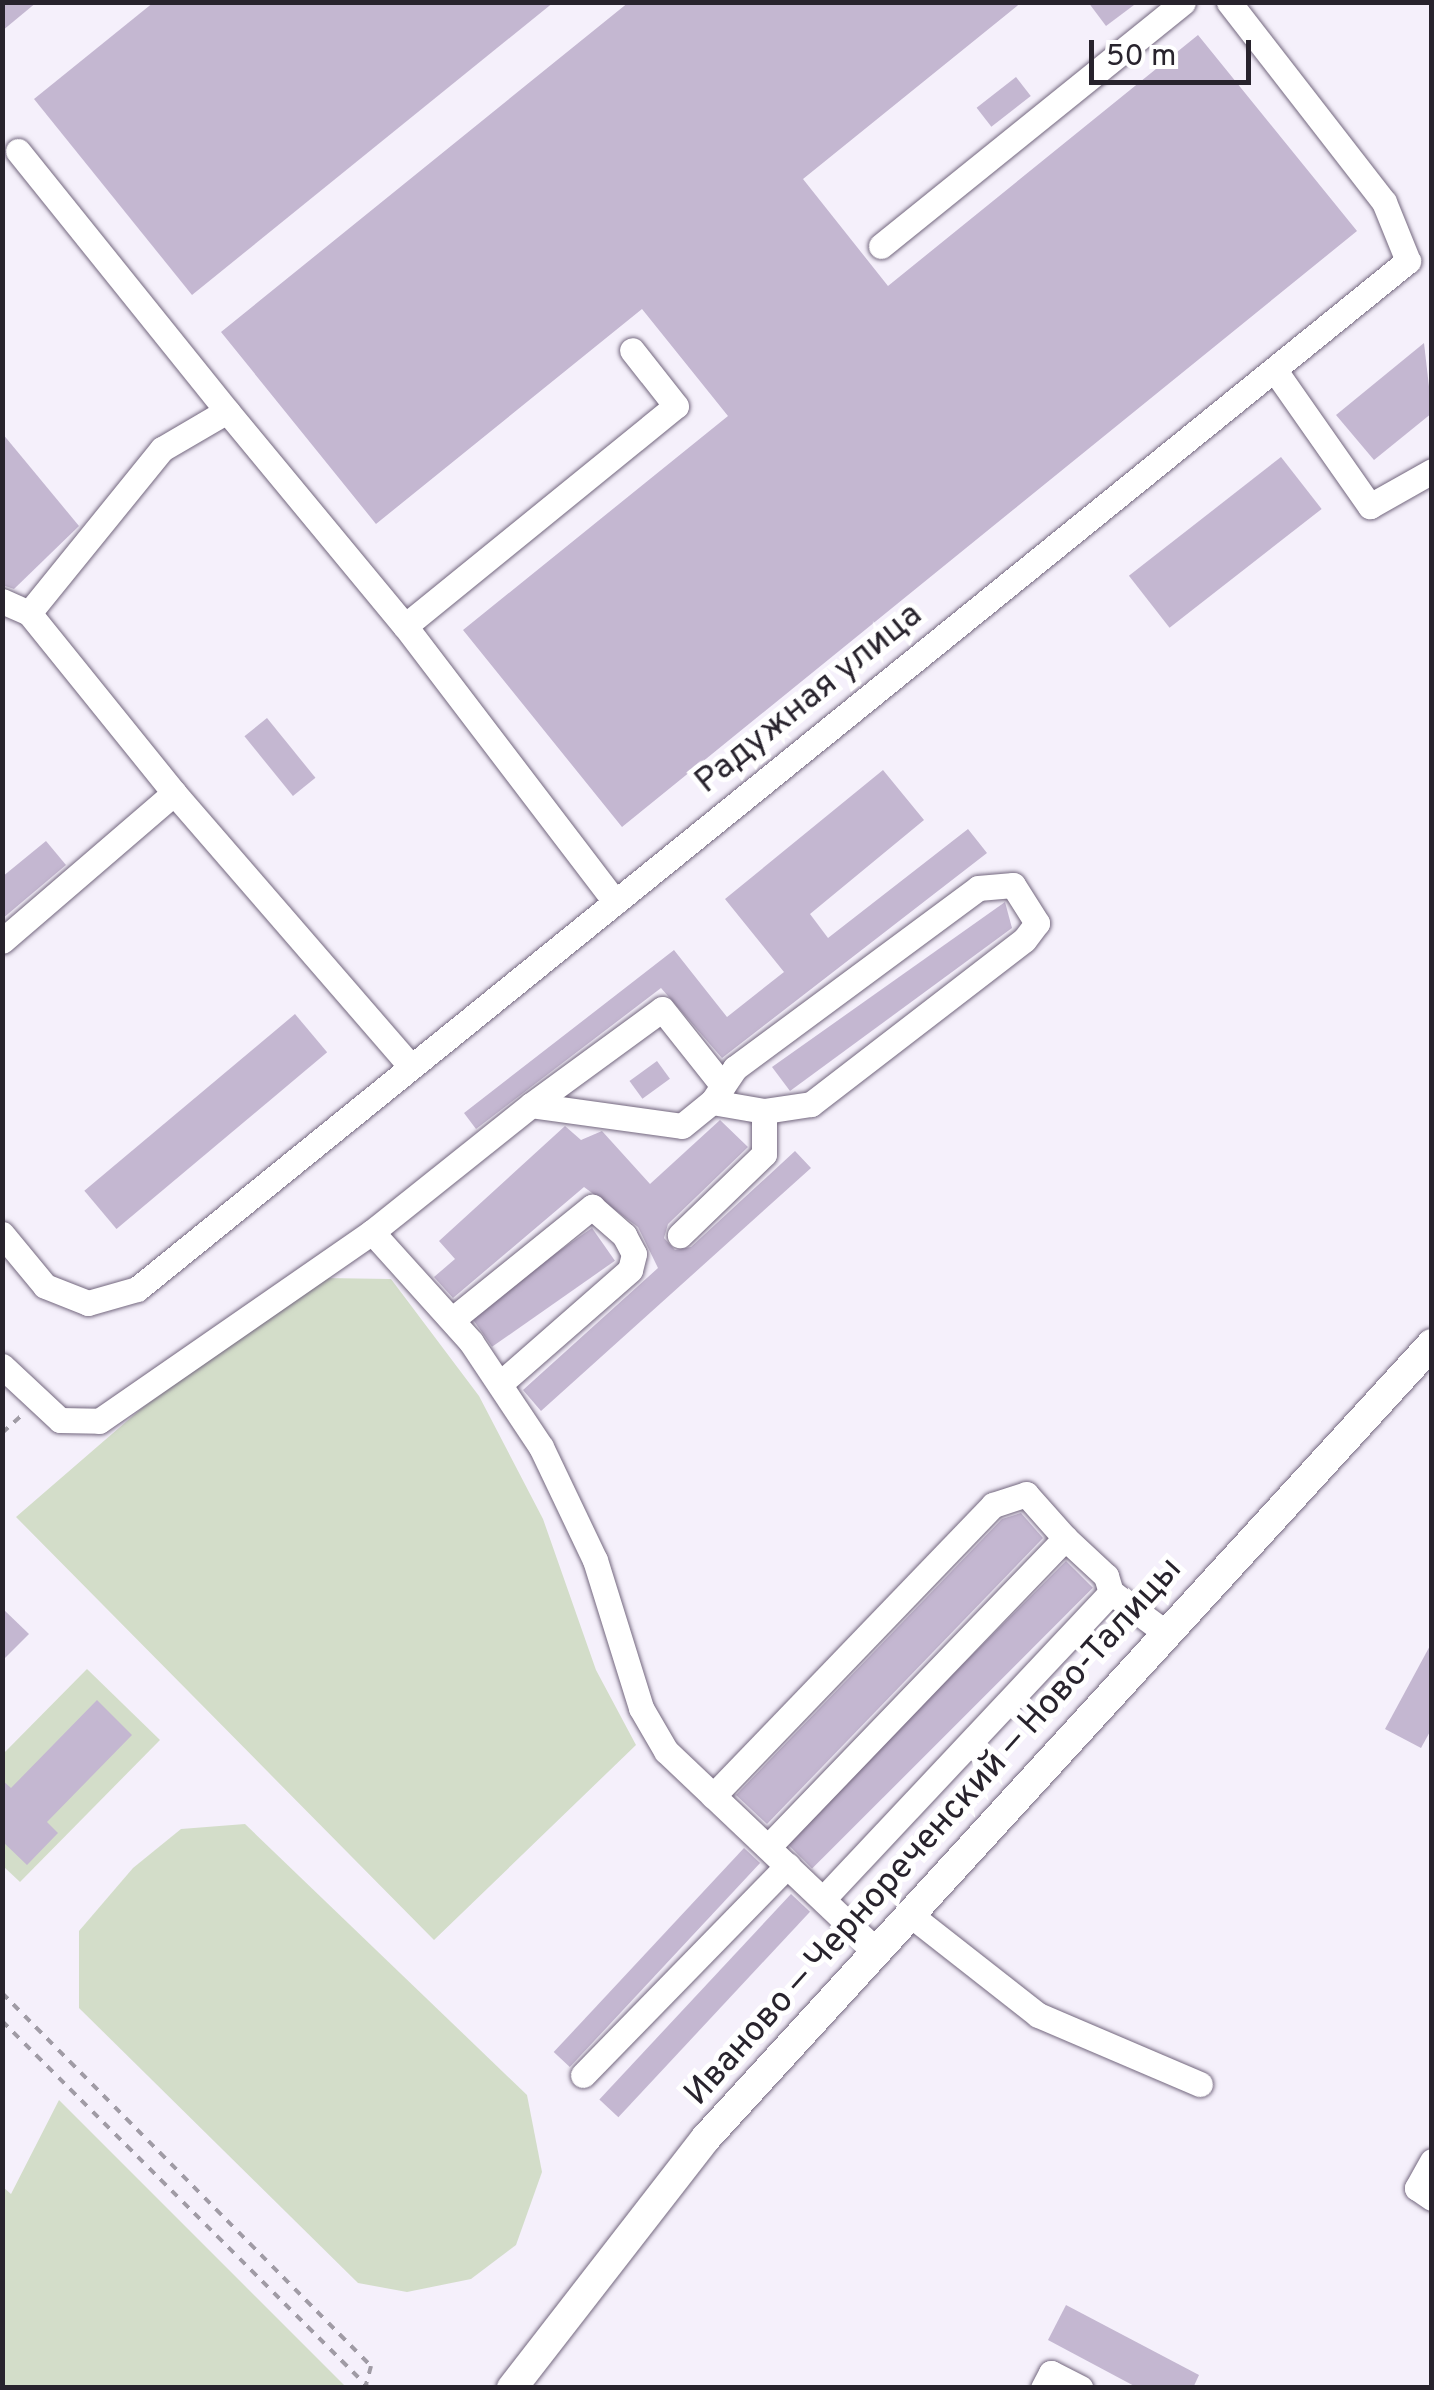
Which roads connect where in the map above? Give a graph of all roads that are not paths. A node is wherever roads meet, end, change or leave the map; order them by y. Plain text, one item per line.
1 (1183, 2) edge
2 (1229, 2) edge
3 (18, 150) dead end
4 (882, 246) dead end
5 (1420, 260) edge
6 (632, 350) dead end
7 (1276, 372) junction
8 (226, 411) junction
9 (1432, 471) edge
10 (2, 601) edge
11 (29, 613) junction
12 (405, 626) junction
13 (174, 793) junction
14 (615, 902) junction
15 (2, 940) edge
16 (411, 1067) junction
17 (718, 1094) junction
18 (530, 1105) junction
19 (764, 1111) junction
20 (372, 1232) junction
21 (2, 1234) edge
22 (680, 1235) dead end
23 (453, 1319) junction
24 (1431, 1346) edge
25 (2, 1366) edge
26 (500, 1384) junction
27 (1065, 1538) junction
28 (1111, 1592) junction
29 (1166, 1633) junction
30 (714, 1796) junction
31 (768, 1847) junction
32 (788, 1865) junction
33 (823, 1899) junction
34 (908, 1912) junction
35 (876, 1949) junction
36 (583, 2075) dead end
37 (1200, 2084) dead end
38 (1432, 2161) edge
39 (1432, 2198) edge
40 (512, 2388) edge
41 (1044, 2388) edge
42 (1080, 2388) edge

1 - 4 street
2 - 5 street, Радужная улица
3 - 8 street
5 - 7 street, Радужная улица
6 - 12 street
7 - 9 street
7 - 14 street, Радужная улица
8 - 11 street
8 - 12 street
10 - 11 street
11 - 13 street
12 - 14 street
13 - 15 street
13 - 16 street
14 - 16 street, Радужная улица
16 - 21 street, Радужная улица
17 - 18 street
17 - 18 street
17 - 19 street
17 - 19 street
18 - 20 street
19 - 22 street
20 - 23 street
20 - 25 street
23 - 26 street
23 - 26 street
24 - 29 main road, Иваново — Чернореченский — Ново-Талицы
26 - 30 street
27 - 28 street
27 - 30 street
27 - 31 street
28 - 29 street
28 - 33 street
29 - 34 main road, Иваново — Чернореченский — Ново-Талицы
30 - 31 street
31 - 32 street
32 - 33 street
32 - 36 street
33 - 35 street
34 - 35 main road, Иваново — Чернореченский — Ново-Талицы
34 - 37 street
35 - 40 main road, Иваново — Чернореченский — Ново-Талицы
38 - 39 street
41 - 42 street

